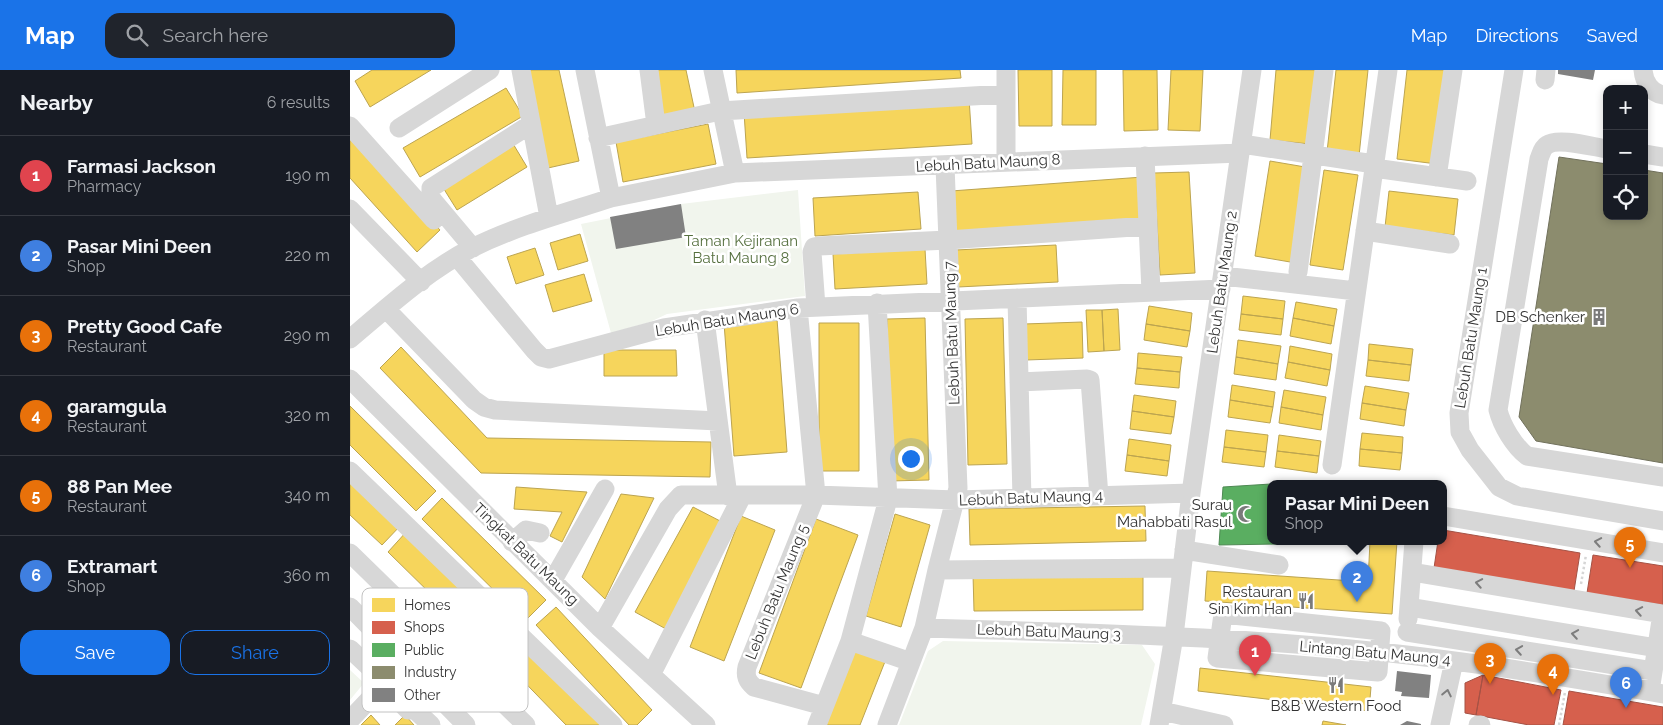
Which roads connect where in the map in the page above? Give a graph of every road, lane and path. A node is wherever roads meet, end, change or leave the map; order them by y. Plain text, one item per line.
1 (490, 70) edge
2 (521, 70) edge
3 (585, 70) edge
4 (648, 70) edge
5 (713, 70) edge
6 (1006, 70) edge
7 (1252, 70) edge
8 (1324, 70) edge
9 (1388, 70) edge
10 (1453, 70) edge
11 (1514, 70) edge
12 (1643, 70) edge
13 (1006, 94) junction
14 (1663, 95) edge
15 (720, 111) junction
16 (531, 124) junction
17 (656, 125) junction
18 (350, 126) edge
19 (399, 128) dead end
20 (598, 138) junction
21 (1241, 148) junction
22 (1603, 148) edge
23 (1313, 155) junction
24 (1648, 155) edge
25 (1146, 156) junction
26 (1663, 157) edge
27 (1006, 162) junction
28 (945, 166) junction
29 (1374, 166) junction
30 (735, 173) junction
31 (1438, 177) junction
32 (1467, 181) dead end
33 (611, 198) junction
34 (350, 209) edge
35 (549, 217) junction
36 (1148, 226) junction
37 (1365, 231) junction
38 (948, 240) junction
39 (1450, 244) dead end
40 (464, 252) junction
41 (1298, 272) dead end
42 (421, 282) junction
43 (1222, 283) junction
44 (1151, 292) junction
45 (1356, 292) junction
46 (1017, 298) junction
47 (950, 300) junction
48 (877, 303) junction
49 (807, 307) junction
50 (386, 309) junction
51 (705, 320) junction
52 (350, 339) edge
53 (350, 379) edge
54 (1019, 382) junction
55 (718, 421) junction
56 (1332, 465) dead end
57 (350, 470) edge
58 (1663, 477) edge
59 (605, 489) dead end
60 (1191, 493) junction
61 (816, 495) junction
62 (735, 496) junction
63 (1099, 496) junction
64 (888, 499) junction
65 (1022, 499) junction
66 (956, 500) junction
67 (1447, 517) edge
68 (1663, 521) edge
69 (540, 533) dead end
70 (1588, 541) junction
71 (512, 542) junction
72 (1414, 545) edge
73 (350, 553) edge
74 (1663, 553) edge
75 (1183, 559) junction
76 (1279, 565) dead end
77 (936, 570) junction
78 (1412, 572) junction
79 (553, 580) junction
80 (386, 588) edge
81 (472, 588) edge
82 (1579, 600) junction
83 (350, 607) edge
84 (1409, 607) junction
85 (362, 619) edge
86 (600, 628) junction
87 (924, 628) junction
88 (1408, 632) junction
89 (1174, 636) junction
90 (1220, 639) junction
91 (850, 641) junction
92 (528, 643) edge
93 (1657, 648) junction
94 (350, 649) edge
95 (1379, 653) junction
96 (1406, 656) junction
97 (362, 660) edge
98 (1454, 660) junction
99 (911, 662) junction
100 (1653, 671) junction
101 (651, 675) junction
102 (1567, 678) junction
103 (1656, 693) edge
104 (824, 706) junction
105 (362, 707) edge
106 (411, 712) edge
107 (417, 712) edge
108 (453, 712) edge
109 (513, 712) edge
110 (685, 718) edge
111 (1160, 718) edge
112 (350, 720) edge
113 (423, 725) edge
114 (431, 725) edge
115 (466, 725) edge
116 (526, 725) edge
117 (613, 725) edge
118 (706, 725) edge
119 (817, 725) edge
120 (887, 725) edge
121 (1224, 725) edge
122 (1440, 725) edge
123 (1559, 725) edge

1 - 19 street
2 - 16 street
3 - 20 street
4 - 17 street
5 - 15 street
6 - 13 street
7 - 21 street, Lebuh Batu Maung 2
8 - 23 street
9 - 29 street
10 - 31 street
11 - 68 street, Lebuh Batu Maung 1
12 - 14 street
13 - 15 street
13 - 27 street
15 - 17 street
15 - 30 street
16 - 35 street
16 - 40 street
17 - 20 street
18 - 40 street
20 - 33 street
21 - 23 street, Lebuh Batu Maung 8
21 - 25 street, Lebuh Batu Maung 8
21 - 43 street, Lebuh Batu Maung 2
22 - 58 street
23 - 29 street, Lebuh Batu Maung 8
23 - 41 street
24 - 26 street
25 - 27 street, Lebuh Batu Maung 8
25 - 36 street
27 - 28 street, Lebuh Batu Maung 8
28 - 30 street, Lebuh Batu Maung 8
28 - 38 street, Lebuh Batu Maung 7
29 - 31 street, Lebuh Batu Maung 8
29 - 37 street
30 - 33 street, Lebuh Batu Maung 8
31 - 32 street, Lebuh Batu Maung 8
33 - 35 street
34 - 42 street
35 - 40 street
36 - 38 street
36 - 44 street
37 - 39 street
37 - 45 street
38 - 47 street, Lebuh Batu Maung 7
38 - 49 street
40 - 42 street
40 - 51 street, Lebuh Batu Maung 6
42 - 50 street
43 - 44 street, Lebuh Batu Maung 6
43 - 45 street, Lebuh Batu Maung 6
43 - 60 street, Lebuh Batu Maung 2
44 - 46 street, Lebuh Batu Maung 6
45 - 56 street
46 - 47 street, Lebuh Batu Maung 6
46 - 54 street
47 - 48 street, Lebuh Batu Maung 6
47 - 66 street, Lebuh Batu Maung 7
48 - 49 street, Lebuh Batu Maung 6
48 - 64 street
49 - 51 street, Lebuh Batu Maung 6
49 - 61 street
50 - 52 street
50 - 55 street
51 - 55 street
53 - 71 street, Tingkat Batu Maung
54 - 63 street
54 - 65 street
55 - 62 street
57 - 81 street
59 - 79 street
60 - 63 street, Lebuh Batu Maung 4
60 - 75 street
61 - 62 street, Lebuh Batu Maung 4
61 - 64 street, Lebuh Batu Maung 4
61 - 104 street, Lebuh Batu Maung 5
62 - 86 street, Lebuh Batu Maung 4
62 - 101 street
63 - 65 street, Lebuh Batu Maung 4
64 - 66 street, Lebuh Batu Maung 4
64 - 91 street
65 - 66 street, Lebuh Batu Maung 4
66 - 77 street
67 - 70 street
69 - 71 street
74 -> 70 street
70 - 82 path
71 - 79 street, Tingkat Batu Maung
72 - 78 street
73 - 80 street
75 - 76 street
75 - 77 street
75 - 89 street
77 - 87 street
82 -> 78 street
78 - 84 street
79 - 86 street, Tingkat Batu Maung
93 -> 82 street
83 - 85 street
84 - 88 street
93 -> 84 street
86 - 101 street, Tingkat Batu Maung
87 - 89 street, Lebuh Batu Maung 3
87 - 99 street
88 - 96 street
100 -> 88 street
89 - 90 street, Lintang Batu Maung 4
89 - 111 street
90 - 95 street, Lintang Batu Maung 4
90 - 95 street
91 - 99 street
91 - 104 street
92 - 117 street
93 - 100 street
94 - 97 street
95 - 96 street, Lintang Batu Maung 4
96 - 98 street, Lintang Batu Maung 4
98 - 102 street, Lintang Batu Maung 4
122 -> 98 street
99 - 120 street
100 - 103 street
101 - 110 street, Tingkat Batu Maung
102 - 103 street, Lintang Batu Maung 4
102 - 123 path
104 - 119 street
105 - 112 street
106 - 113 street
107 - 114 street
108 - 115 street
109 - 116 street
110 - 118 street, Tingkat Batu Maung
111 - 121 street

